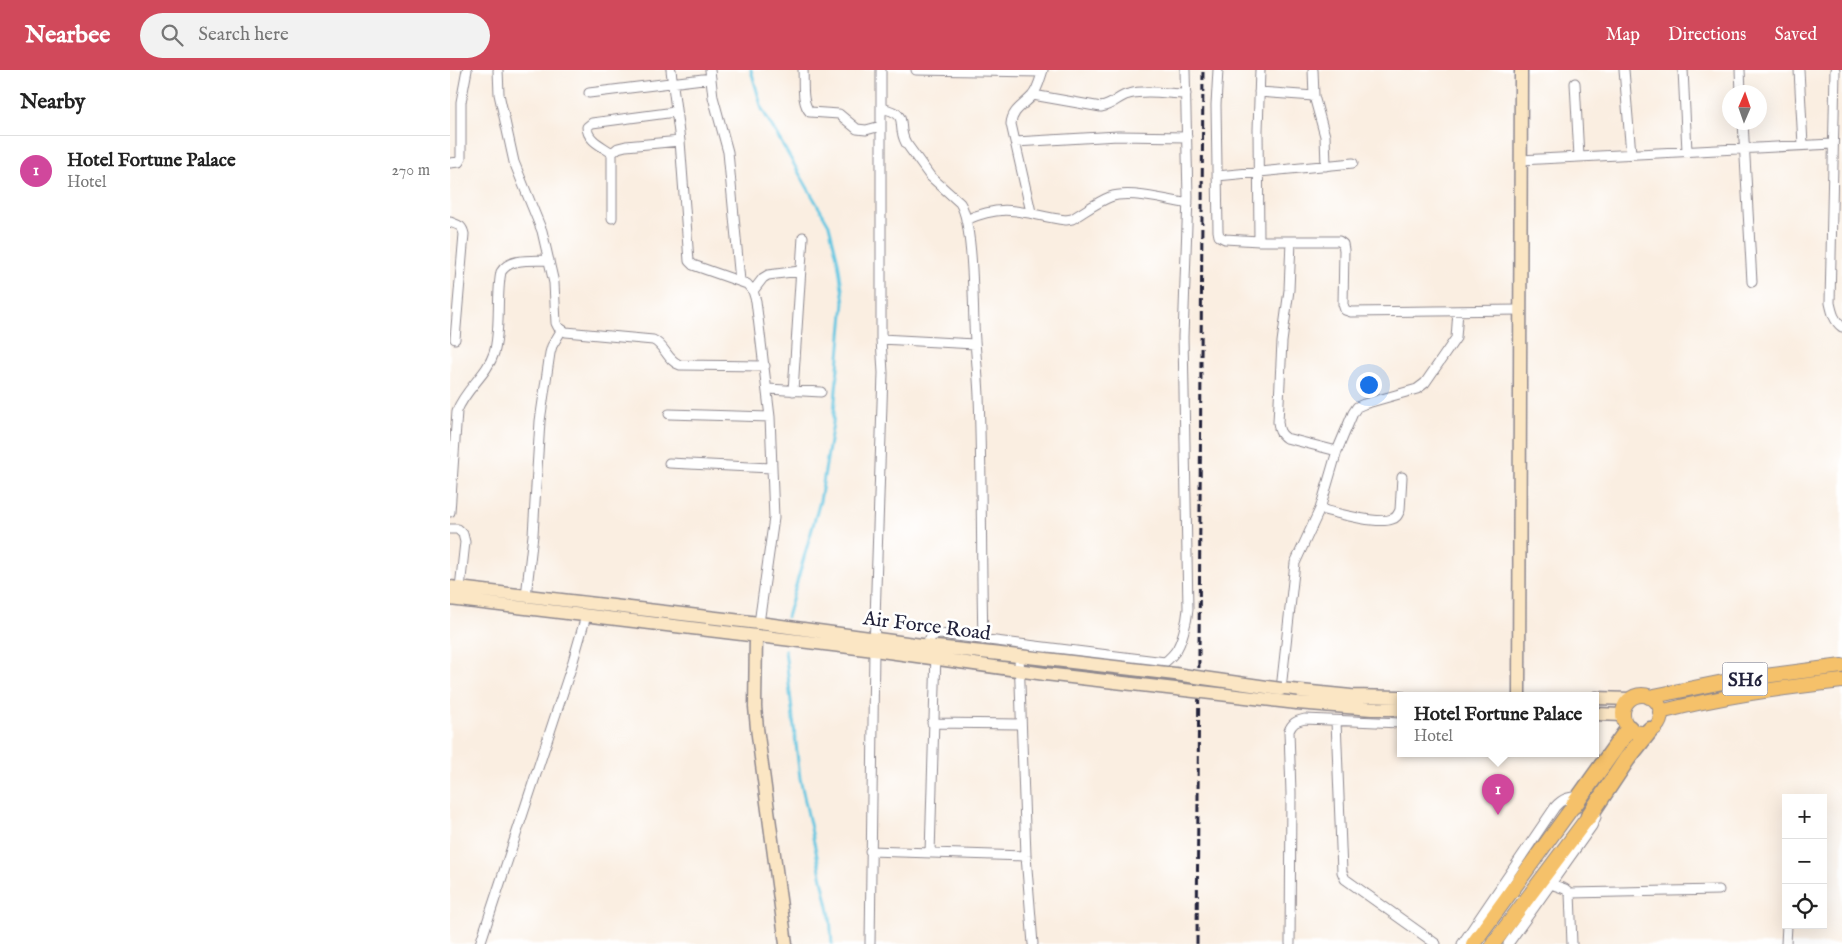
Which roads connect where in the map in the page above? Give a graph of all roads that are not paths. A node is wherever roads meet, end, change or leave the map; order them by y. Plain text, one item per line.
1 (467, 70) edge
2 (498, 70) edge
3 (671, 70) edge
4 (803, 70) edge
5 (881, 70) edge
6 (916, 70) edge
7 (1185, 70) edge
8 (1218, 70) edge
9 (1260, 70) edge
10 (1313, 70) edge
11 (1520, 70) edge
12 (1624, 70) edge
13 (1683, 70) edge
14 (1740, 70) edge
15 (1799, 70) edge
16 (1042, 71) edge
17 (1837, 71) edge
18 (710, 74) edge
19 (1575, 83) dead end
20 (672, 84) junction
21 (1741, 85) edge
22 (589, 92) dead end
23 (1259, 92) junction
24 (1186, 94) junction
25 (1033, 95) junction
26 (1314, 96) junction
27 (881, 108) junction
28 (676, 112) junction
29 (881, 126) junction
30 (1744, 130) edge
31 (1187, 137) junction
32 (680, 141) junction
33 (1015, 142) junction
34 (1833, 144) junction
35 (1803, 145) junction
36 (1745, 148) junction
37 (1687, 151) junction
38 (612, 153) junction
39 (1631, 154) junction
40 (1579, 157) junction
41 (1520, 160) junction
42 (450, 163) edge
43 (1353, 163) dead end
44 (1326, 166) junction
45 (1259, 173) junction
46 (1217, 176) junction
47 (1188, 204) junction
48 (1031, 212) junction
49 (612, 218) dead end
50 (966, 220) junction
51 (450, 222) edge
52 (803, 237) dead end
53 (1259, 241) junction
54 (1291, 241) junction
55 (549, 260) junction
56 (800, 270) junction
57 (740, 281) junction
58 (1752, 282) dead end
59 (753, 291) junction
60 (1520, 310) junction
61 (1458, 311) junction
62 (1842, 327) edge
63 (561, 331) junction
64 (881, 338) junction
65 (455, 339) dead end
66 (975, 344) junction
67 (766, 366) junction
68 (768, 389) junction
69 (792, 390) junction
70 (821, 392) dead end
71 (669, 414) dead end
72 (770, 416) junction
73 (453, 424) edge
74 (1337, 451) junction
75 (669, 463) dead end
76 (772, 468) junction
77 (1402, 477) dead end
78 (1320, 509) junction
79 (450, 512) edge
80 (450, 529) edge
81 (455, 587) edge
82 (526, 596) junction
83 (450, 599) edge
84 (586, 616) junction
85 (758, 630) junction
86 (983, 640) junction
87 (875, 644) junction
88 (932, 650) junction
89 (1019, 655) junction
90 (1165, 662) junction
91 (1842, 666) edge
92 (1020, 671) junction
93 (1153, 672) junction
94 (1842, 681) edge
95 (1281, 689) junction
96 (1519, 692) edge
97 (1649, 697) junction
98 (1397, 698) edge
99 (1599, 698) edge
100 (1630, 699) junction
101 (1397, 709) edge
102 (1660, 712) junction
103 (1599, 715) edge
104 (1336, 721) junction
105 (932, 722) junction
106 (1626, 722) junction
107 (1397, 723) edge
108 (1021, 724) junction
109 (1650, 730) junction
110 (1577, 800) junction
111 (1592, 810) junction
112 (870, 851) junction
113 (930, 853) junction
114 (1026, 856) junction
115 (1551, 884) junction
116 (1719, 890) dead end
117 (1570, 893) junction
118 (1787, 929) edge
119 (480, 944) edge
120 (786, 944) edge
121 (870, 944) edge
122 (1033, 944) edge
123 (1290, 944) edge
124 (1436, 944) edge
125 (1462, 944) edge
126 (1473, 944) edge
127 (1493, 944) edge
128 (1508, 944) edge
129 (1572, 944) edge
130 (1786, 944) edge

1 - 42 street
2 - 55 street
3 - 20 street
4 - 29 street
5 - 27 street
6 - 16 street
7 - 24 street
8 - 46 street
9 - 23 street
10 - 26 street
11 - 41 street
12 - 39 street
13 - 37 street
14 - 21 street
15 - 35 street
16 - 25 street
17 - 34 street
18 - 20 street
18 - 57 street
19 - 40 street
20 - 22 street
20 - 28 street
23 - 26 street
23 - 45 street
24 - 25 street
24 - 31 street
25 - 33 street
26 - 44 street
27 - 29 street
27 - 50 street
28 - 32 street
28 - 38 street
29 - 64 street
30 - 36 street
31 - 33 street
31 - 47 street
32 - 38 street
32 - 57 street
33 - 48 street
34 - 35 street
34 - 62 street
35 - 36 street
36 - 37 street
36 - 58 street
37 - 39 street
38 - 49 street
39 - 40 street
40 - 41 street
41 - 60 street
43 - 44 street
44 - 45 street
45 - 46 street
45 - 53 street
46 - 53 street
47 - 48 street
47 - 90 street
48 - 50 street
50 - 66 street
51 - 65 street
52 - 56 street
53 - 54 street
54 - 61 street
54 - 74 street
55 - 63 street
55 - 73 street
56 - 59 street
56 - 69 street
57 - 59 street
59 - 67 street
60 - 61 street
60 - 96 street
61 - 74 street
63 - 67 street
63 - 82 street
64 - 66 street
64 - 87 street
66 - 86 street
67 - 68 street
68 - 69 street
68 - 72 street
69 - 70 street
71 - 72 street
72 - 76 street
73 - 79 street
74 - 78 street
75 - 76 street
76 - 85 street
77 - 78 street
78 - 95 street
80 - 81 street
81 - 82 street, Air Force Road
82 - 85 street, Air Force Road
83 - 84 street, Air Force Road
84 - 85 street, Air Force Road
84 - 119 street
85 - 87 street, Air Force Road
85 - 120 street
86 - 88 street
86 - 90 street
87 - 88 street, Air Force Road
87 - 112 street
88 - 89 street, Air Force Road
88 - 92 street, Air Force Road
88 - 105 street
89 - 92 street
89 - 93 street, Air Force Road, bridge
90 - 93 street
91 - 97 main road, SH6
92 - 101 street, Air Force Road, bridge
92 - 108 street
93 - 95 street, Air Force Road, bridge
94 - 102 main road, SH6
95 - 98 street, Air Force Road
97 - 100 main road, SH6
97 - 102 main road
99 - 100 street
100 - 106 main road
102 - 109 main road
103 - 106 street
104 - 107 street
104 - 123 street
104 - 124 street
105 - 108 street
105 - 113 street
106 - 109 main road
106 - 110 highway
108 - 114 street
109 - 111 highway
110 - 125 street
110 - 126 main road
111 - 115 street
111 - 127 main road
112 - 113 street
112 - 121 street
113 - 114 street
114 - 122 street
115 - 117 street
115 - 128 street
116 - 117 street
117 - 129 street
118 - 130 street

